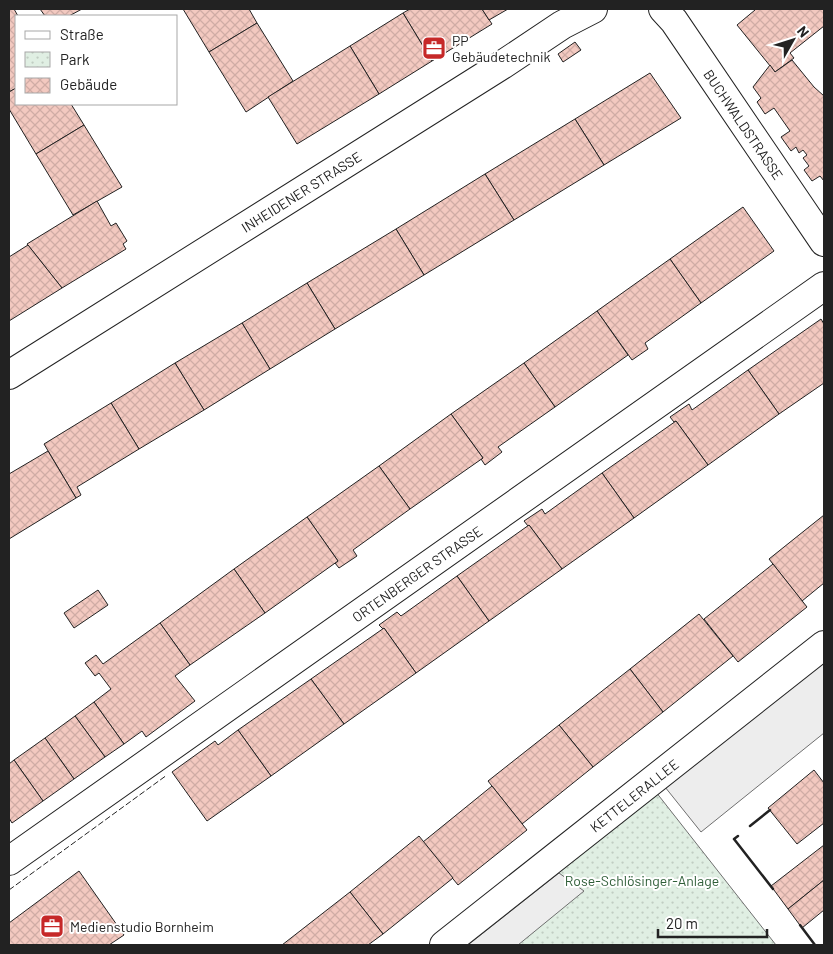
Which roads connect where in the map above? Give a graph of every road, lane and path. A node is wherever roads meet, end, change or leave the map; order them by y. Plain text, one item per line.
1 (593, 9) edge
2 (663, 9) edge
3 (824, 242) edge
4 (824, 286) edge
5 (9, 375) edge
6 (824, 644) edge
7 (9, 861) edge
8 (444, 945) edge

1 - 5 street, INHEIDENER STRASSE
2 - 3 street, BUCHWALDSTRASSE
4 - 7 street, ORTENBERGER STRASSE
6 - 8 street, KETTELERALLEE

